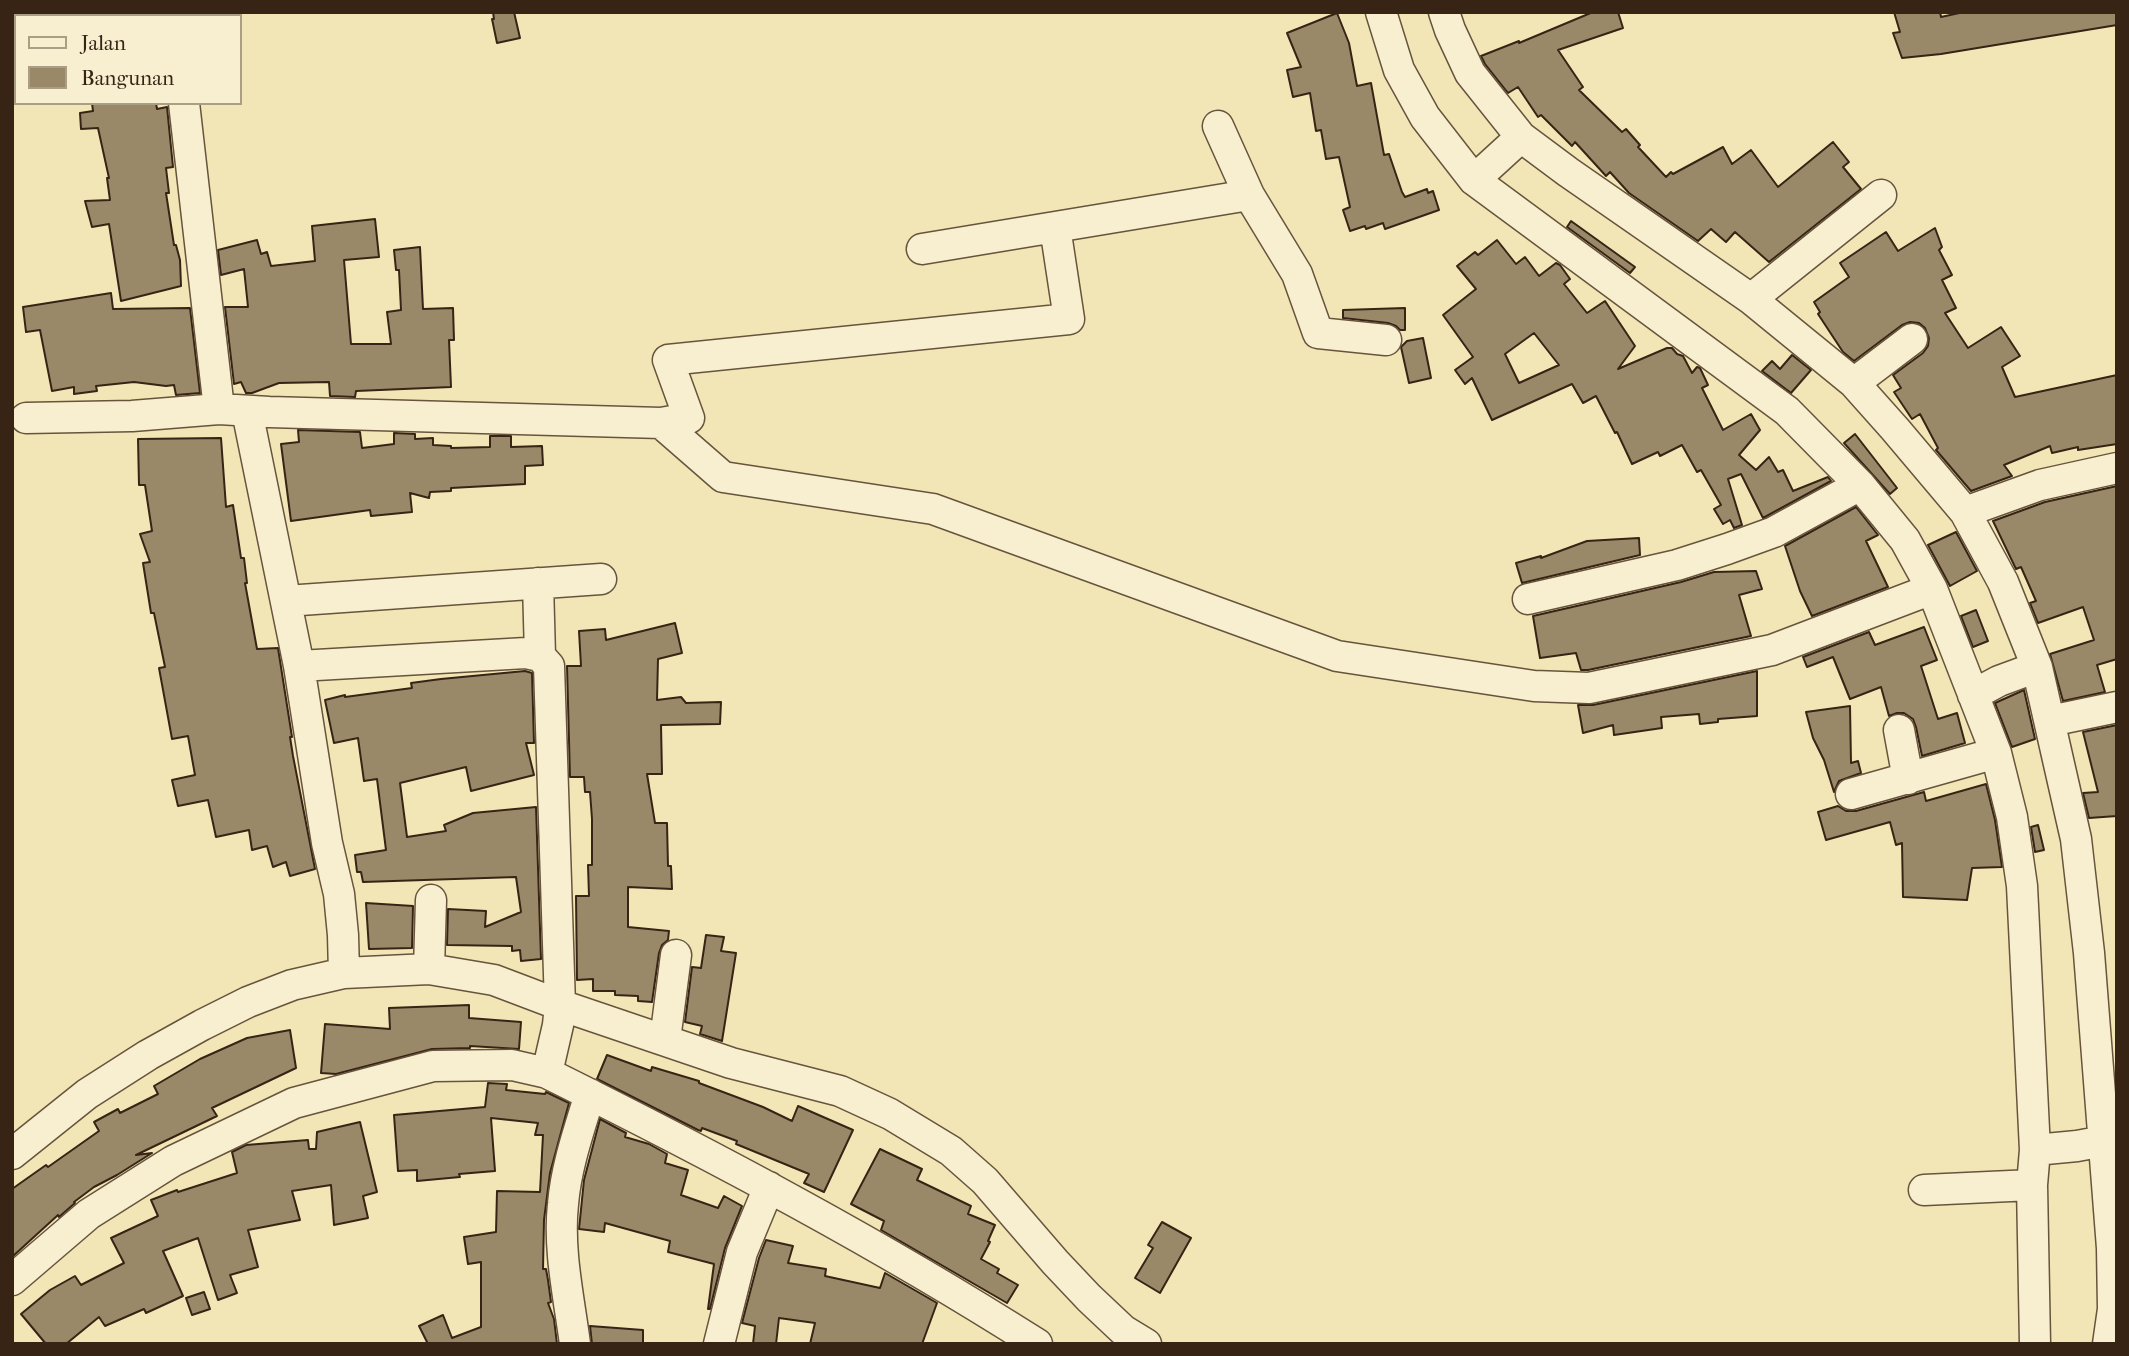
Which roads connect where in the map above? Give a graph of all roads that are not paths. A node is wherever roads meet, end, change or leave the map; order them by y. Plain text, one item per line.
1 (1381, 12) edge
2 (1444, 12) edge
3 (184, 105) edge
4 (1218, 126) dead end
5 (1514, 144) junction
6 (1478, 176) junction
7 (1249, 195) junction
8 (1881, 195) dead end
9 (1055, 227) junction
10 (922, 249) dead end
11 (1751, 299) junction
12 (1912, 339) dead end
13 (1387, 340) dead end
14 (1854, 383) junction
15 (233, 410) junction
16 (26, 418) dead end
17 (661, 423) junction
18 (2117, 468) edge
19 (1860, 485) junction
20 (1965, 512) junction
21 (601, 579) dead end
22 (538, 583) junction
23 (1932, 589) junction
24 (1528, 600) dead end
25 (286, 601) junction
26 (541, 656) junction
27 (299, 666) junction
28 (2018, 674) junction
29 (1973, 695) junction
30 (2117, 707) edge
31 (2050, 721) junction
32 (1899, 730) dead end
33 (1996, 753) junction
34 (1908, 779) junction
35 (1851, 794) dead end
36 (431, 900) dead end
37 (676, 954) dead end
38 (429, 970) junction
39 (344, 973) junction
40 (555, 1038) junction
41 (664, 1040) junction
42 (2107, 1054) edge
43 (590, 1094) junction
44 (2068, 1146) junction
45 (12, 1154) edge
46 (2032, 1185) junction
47 (769, 1187) junction
48 (1924, 1189) dead end
49 (12, 1280) edge
50 (1033, 1343) edge
51 (575, 1344) edge
52 (719, 1344) edge
53 (1146, 1344) edge
54 (2035, 1344) edge
55 (2108, 1344) edge

1 - 6 street
2 - 5 street
3 - 15 street
4 - 7 street
5 - 6 street
5 - 11 street
6 - 19 street
7 - 9 street
7 - 13 street
8 - 11 street
9 - 10 street
9 - 17 street
11 - 14 street
12 - 14 street
14 - 20 street
15 - 16 street
15 - 17 street
15 - 25 street
17 - 23 street
18 - 20 street
19 - 23 street
19 - 24 street
20 - 28 street
21 - 22 street
22 - 25 street
22 - 26 street
23 - 29 street
25 - 27 street
26 - 27 street
26 - 40 street
27 - 39 street
28 - 29 street
28 - 31 street
29 - 33 street
30 - 31 street
31 - 42 street
32 - 34 street
33 - 34 street
33 - 44 street
34 - 35 street
36 - 38 street
37 - 41 street
38 - 39 street
38 - 40 street
39 - 45 street
40 - 41 street
40 - 43 street
40 - 49 street
41 - 53 street
42 - 44 street
43 - 47 street
43 - 51 street
44 - 46 street
44 - 55 street
46 - 48 street
46 - 54 street
47 - 50 street
47 - 52 street

